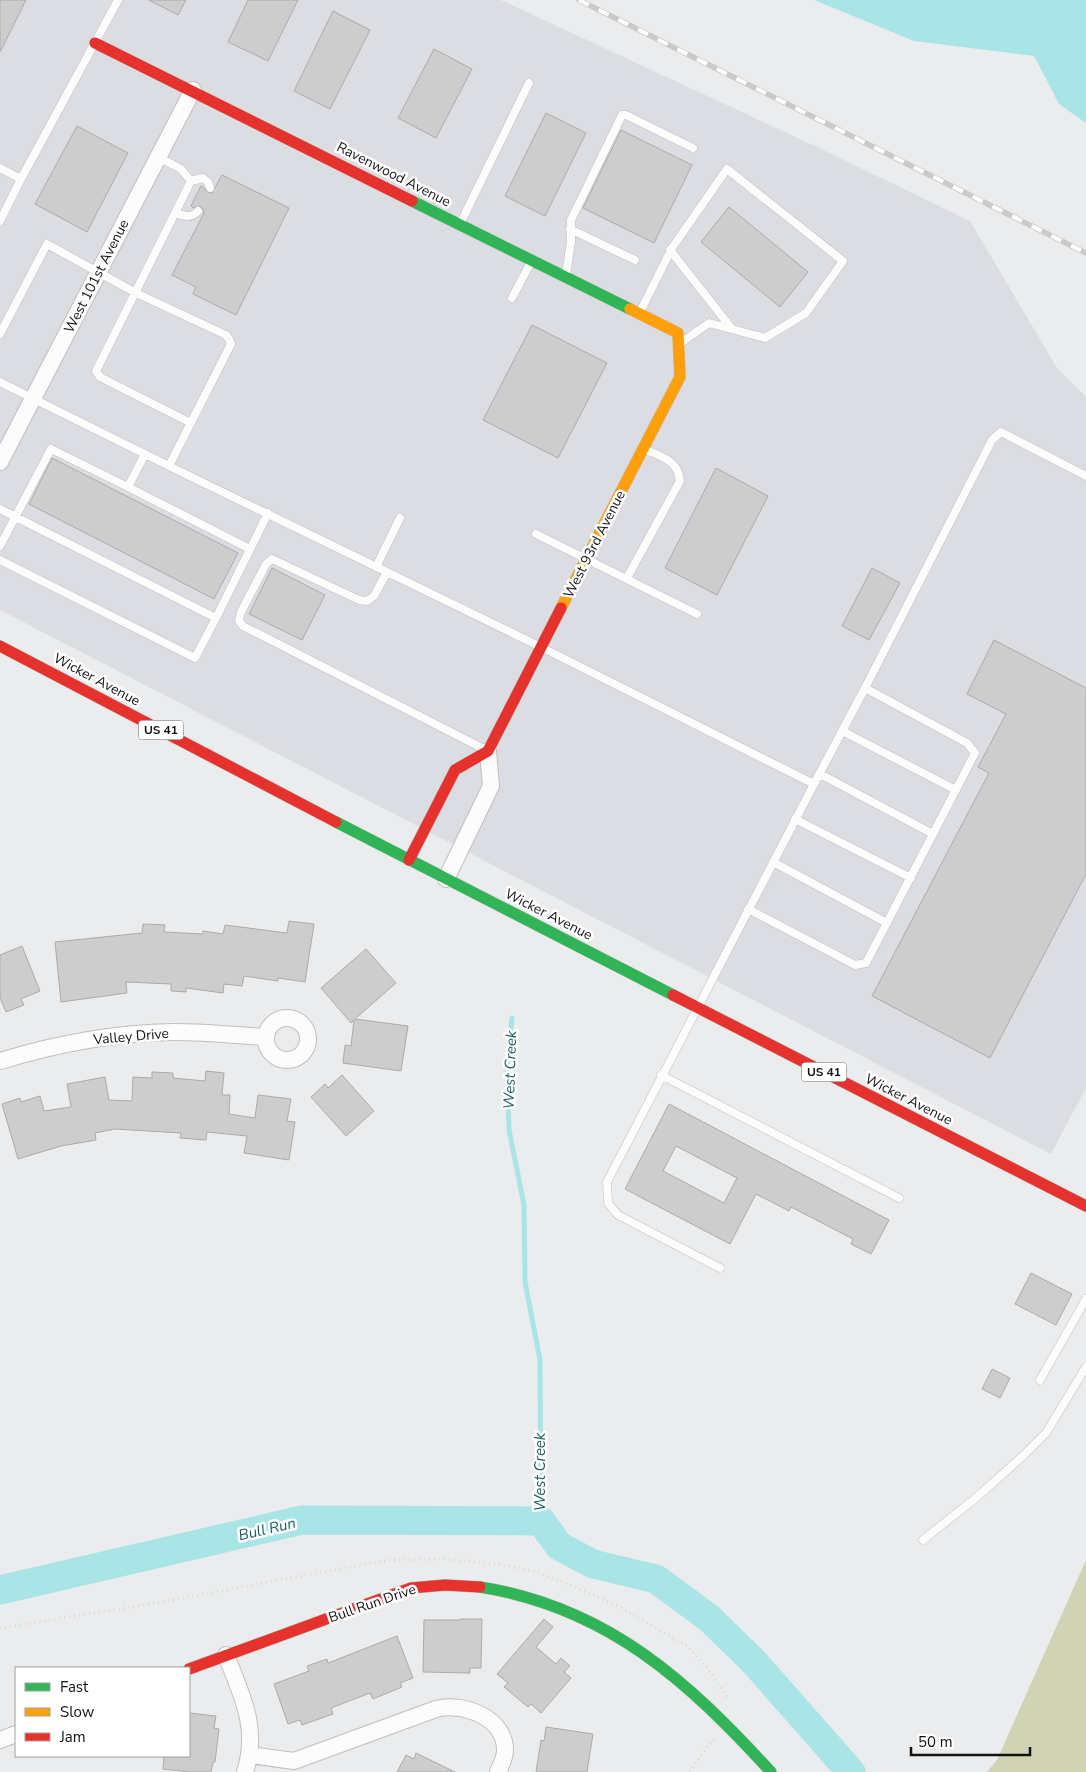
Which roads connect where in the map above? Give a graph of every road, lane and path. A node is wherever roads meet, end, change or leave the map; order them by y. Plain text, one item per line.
1 (118, 0) edge
2 (95, 43) junction
3 (528, 83) dead end
4 (193, 90) junction
5 (693, 148) dead end
6 (158, 157) junction
7 (0, 168) edge
8 (21, 179) junction
9 (191, 181) junction
10 (210, 188) dead end
11 (198, 211) dead end
12 (176, 212) junction
13 (0, 221) edge
14 (460, 224) junction
15 (570, 230) junction
16 (670, 250) junction
17 (532, 260) junction
18 (635, 260) dead end
19 (98, 272) junction
20 (565, 277) junction
21 (136, 292) junction
22 (512, 298) dead end
23 (639, 314) junction
24 (732, 330) junction
25 (0, 334) edge
26 (678, 339) junction
27 (0, 382) edge
28 (33, 398) junction
29 (191, 423) junction
30 (643, 448) junction
31 (145, 454) junction
32 (0, 462) edge
33 (169, 466) junction
34 (1086, 476) edge
35 (128, 487) junction
36 (0, 509) edge
37 (268, 513) junction
38 (16, 516) junction
39 (400, 518) dead end
40 (536, 534) dead end
41 (0, 546) edge
42 (250, 549) junction
43 (586, 558) junction
44 (0, 560) edge
45 (376, 566) junction
46 (387, 572) junction
47 (627, 578) junction
48 (697, 614) dead end
49 (216, 618) junction
50 (0, 646) edge
51 (542, 647) junction
52 (865, 688) junction
53 (842, 732) junction
54 (488, 751) junction
55 (820, 774) junction
56 (814, 784) junction
57 (956, 790) junction
58 (795, 819) junction
59 (933, 834) junction
60 (409, 860) junction
61 (773, 862) junction
62 (910, 878) junction
63 (446, 879) junction
64 (748, 909) junction
65 (887, 923) junction
66 (696, 1007) junction
67 (265, 1038) dead end
68 (0, 1061) edge
69 (662, 1075) junction
70 (899, 1198) dead end
71 (1086, 1206) edge
72 (720, 1268) dead end
73 (1086, 1300) edge
74 (1086, 1367) edge
75 (1040, 1380) dead end
76 (923, 1540) dead end
77 (226, 1655) junction
78 (190, 1669) edge
79 (725, 1721) junction
80 (15, 1734) edge
81 (0, 1740) edge
82 (250, 1754) junction
83 (246, 1772) edge
84 (498, 1772) edge
85 (690, 1772) edge
86 (771, 1772) edge

1 - 2 lane
2 - 4 main road, Ravenwood Avenue
2 - 8 lane
3 - 14 lane
4 - 6 street, West 101st Avenue
4 - 14 main road, Ravenwood Avenue
5 - 15 lane
6 - 9 lane
6 - 19 street, West 101st Avenue
7 - 8 lane
8 - 13 lane
9 - 10 lane
9 - 12 lane
11 - 12 lane
12 - 21 lane
14 - 17 main road, Ravenwood Avenue
15 - 18 lane
15 - 20 lane
16 - 23 lane
16 - 24 lane
16 - 24 lane
17 - 20 main road, Ravenwood Avenue
17 - 22 lane
19 - 21 lane
19 - 25 lane
19 - 28 street, West 101st Avenue
20 - 23 main road, Ravenwood Avenue
21 - 29 lane
21 - 29 lane
23 - 26 main road, Ravenwood Avenue
24 - 26 lane
26 - 30 main road, West 93rd Avenue
27 - 28 lane
28 - 31 lane
28 - 32 street, West 101st Avenue
29 - 33 lane
30 - 43 main road, West 93rd Avenue
30 - 47 lane
31 - 33 lane
31 - 35 lane
33 - 37 lane
34 - 52 lane
35 - 38 lane
35 - 42 lane
36 - 38 lane
37 - 42 lane
37 - 45 lane
38 - 41 lane
38 - 49 lane
39 - 45 lane
40 - 43 lane
42 - 49 lane
43 - 47 lane
43 - 51 main road, West 93rd Avenue
44 - 49 lane
45 - 46 lane
46 - 51 lane
46 - 54 lane
47 - 48 lane
50 - 60 main road, Wicker Avenue / US 41
51 - 54 main road, West 93rd Avenue
51 - 56 lane
52 - 53 lane
52 - 57 lane
53 - 55 lane
53 - 57 lane
54 - 60 main road
54 - 63 street
55 - 56 lane
55 - 59 lane
56 - 58 lane
57 - 59 lane
58 - 61 lane
58 - 62 lane
59 - 62 lane
60 - 63 main road, Wicker Avenue / US 41
61 - 64 lane
61 - 65 lane
62 - 65 lane
63 - 66 main road, Wicker Avenue / US 41
64 - 65 lane
64 - 66 lane
66 - 69 lane
66 - 71 main road, Wicker Avenue / US 41
67 - 68 street, Valley Drive
69 - 70 lane
69 - 72 lane
73 - 75 lane
74 - 76 lane
77 - 78 main road, Bull Run Drive
77 - 79 main road, Bull Run Drive
77 - 82 street
79 - 85 path
79 - 86 main road, Bull Run Drive
80 - 81 street
82 - 83 street
82 - 84 street

